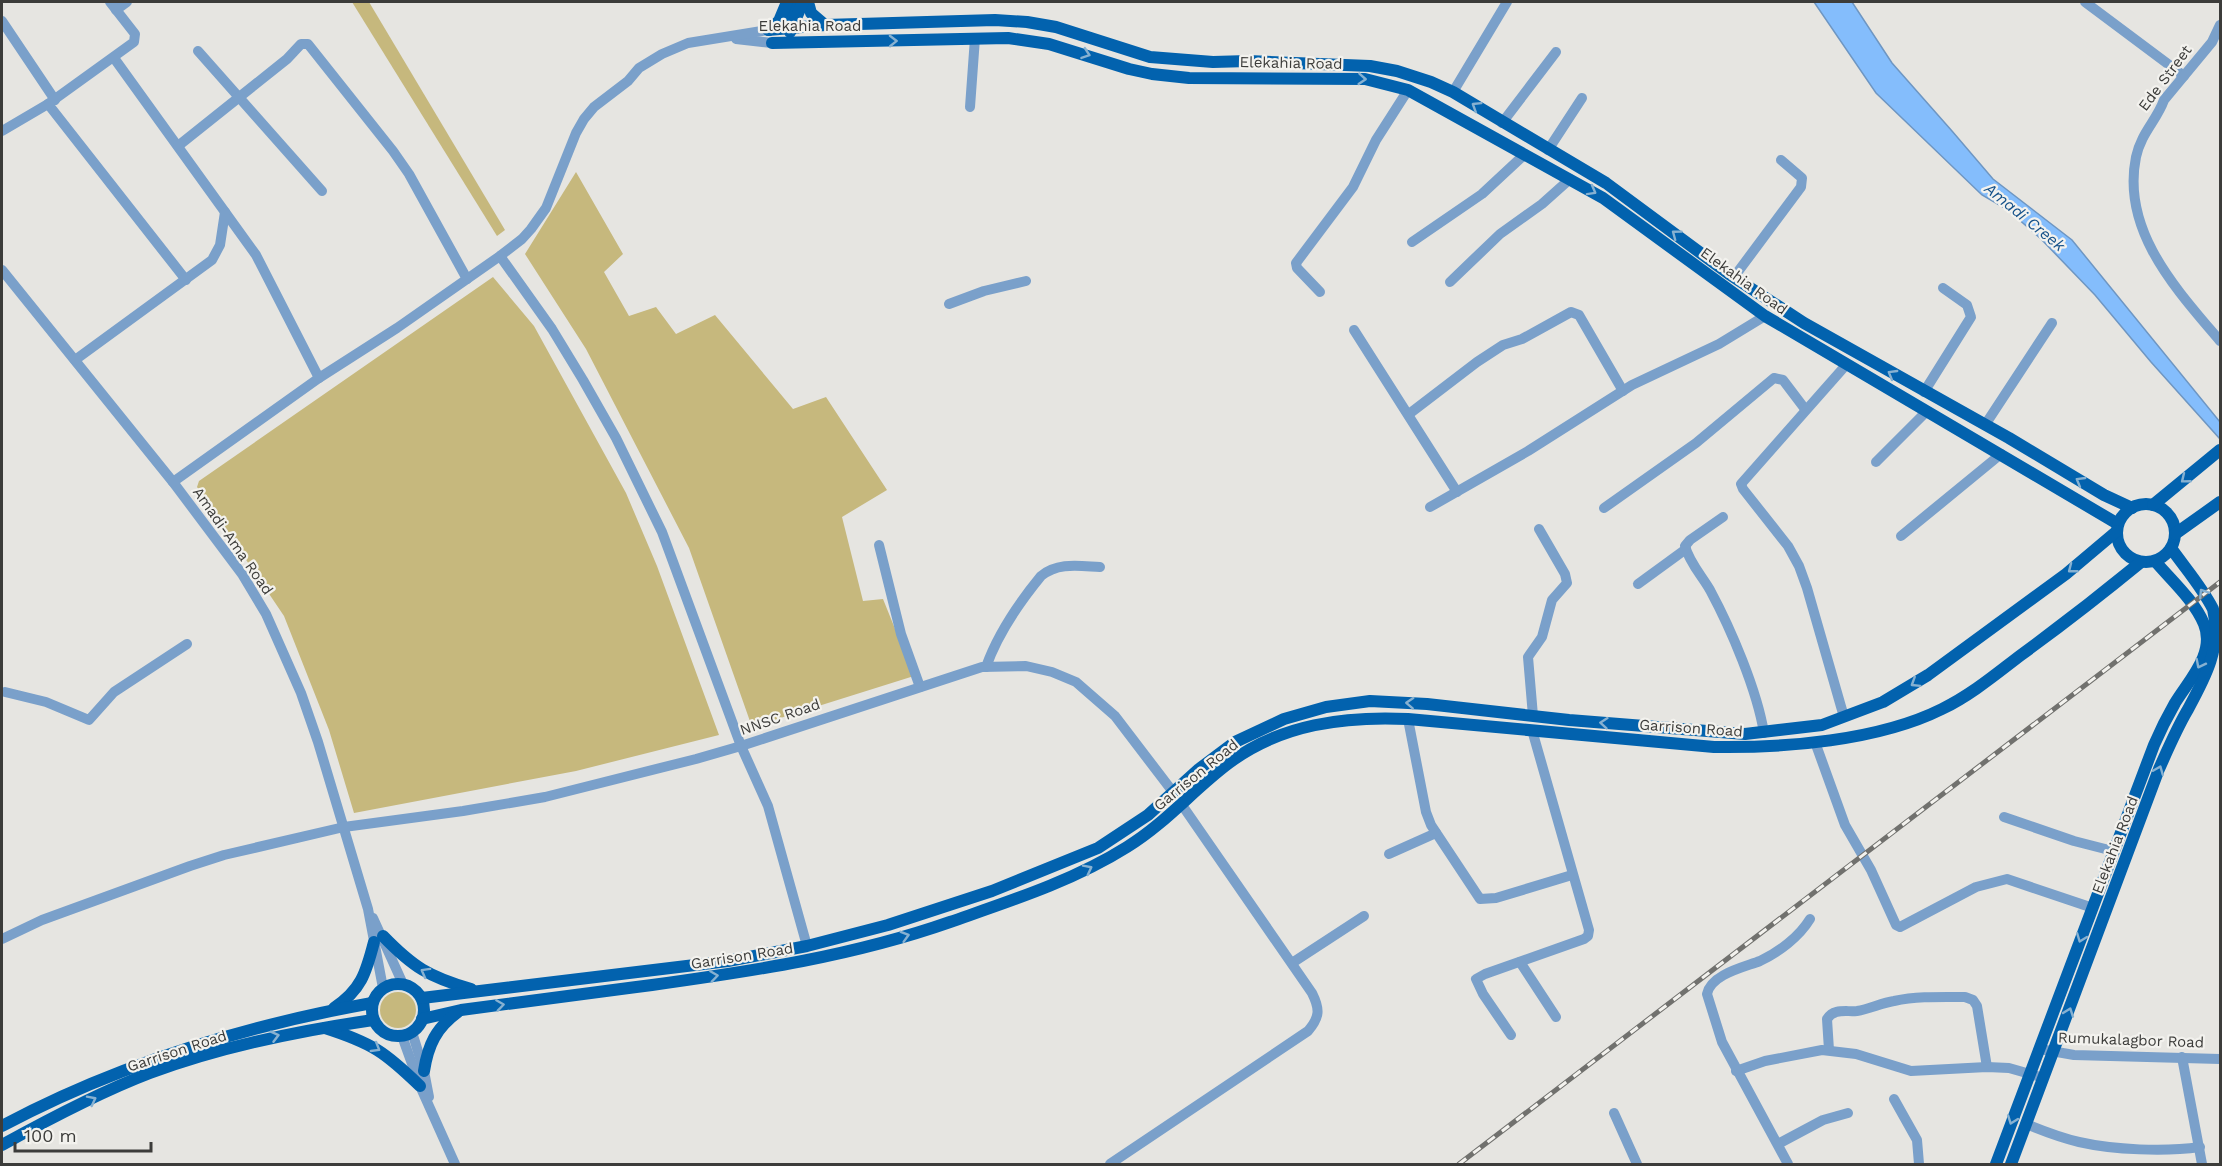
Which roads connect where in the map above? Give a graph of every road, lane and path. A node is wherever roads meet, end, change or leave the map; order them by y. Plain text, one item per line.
1 (127, 2) edge
2 (789, 2) edge
3 (803, 2) edge
4 (808, 2) edge
5 (1507, 2) edge
6 (2085, 2) edge
7 (113, 6) edge
8 (2, 21) edge
9 (825, 25) junction
10 (2220, 25) edge
11 (794, 27) junction
12 (768, 30) junction
13 (727, 37) junction
14 (975, 38) junction
15 (811, 43) junction
16 (772, 44) junction
17 (198, 51) dead end
18 (1556, 52) dead end
19 (114, 58) junction
20 (2184, 76) junction
21 (1408, 90) junction
22 (1453, 92) junction
23 (239, 97) junction
24 (1582, 98) dead end
25 (52, 102) junction
26 (970, 107) dead end
27 (1502, 123) junction
28 (2, 131) edge
29 (178, 146) junction
30 (1548, 150) junction
31 (1525, 154) junction
32 (1780, 160) dead end
33 (1570, 179) junction
34 (322, 190) dead end
35 (225, 212) junction
36 (1412, 242) dead end
37 (500, 256) junction
38 (2, 270) edge
39 (1734, 277) junction
40 (467, 279) junction
41 (186, 280) junction
42 (1026, 281) dead end
43 (1450, 282) dead end
44 (1942, 288) dead end
45 (1320, 292) dead end
46 (949, 304) dead end
47 (1765, 316) junction
48 (2052, 323) dead end
49 (1354, 330) dead end
50 (2220, 341) edge
51 (75, 360) junction
52 (1846, 365) junction
53 (319, 378) junction
54 (1623, 391) junction
55 (1924, 392) junction
56 (1805, 409) junction
57 (1927, 411) junction
58 (1409, 414) junction
59 (1985, 425) junction
60 (2219, 451) edge
61 (2001, 454) junction
62 (1876, 462) dead end
63 (173, 482) junction
64 (1456, 492) junction
65 (2220, 502) edge
66 (2153, 505) junction
67 (1430, 507) dead end
68 (1604, 508) dead end
69 (2132, 508) junction
70 (1723, 517) dead end
71 (2118, 528) junction
72 (1539, 529) dead end
73 (2175, 534) junction
74 (1900, 536) dead end
75 (879, 544) dead end
76 (2171, 548) junction
77 (1686, 549) junction
78 (2155, 561) junction
79 (2141, 562) junction
80 (1100, 567) dead end
81 (1638, 584) dead end
82 (186, 645) dead end
83 (986, 667) junction
84 (920, 687) junction
85 (5, 692) dead end
86 (1533, 716) junction
87 (1844, 717) junction
88 (1408, 719) junction
89 (1532, 730) junction
90 (1764, 733) junction
91 (1815, 742) junction
92 (741, 746) junction
93 (1173, 792) junction
94 (1182, 805) junction
95 (2004, 817) dead end
96 (344, 827) junction
97 (1436, 832) junction
98 (2113, 851) junction
99 (1389, 854) dead end
100 (1572, 875) junction
101 (2093, 908) junction
102 (1364, 916) dead end
103 (1810, 919) dead end
104 (2, 939) edge
105 (378, 939) junction
106 (807, 946) junction
107 (1520, 962) junction
108 (1292, 963) junction
109 (403, 984) junction
110 (383, 988) junction
111 (478, 991) junction
112 (422, 998) junction
113 (372, 1003) junction
114 (332, 1010) junction
115 (461, 1010) junction
116 (1556, 1017) dead end
117 (422, 1019) junction
118 (373, 1020) junction
119 (321, 1027) junction
120 (407, 1034) junction
121 (1511, 1035) dead end
122 (2040, 1049) junction
123 (1829, 1050) junction
124 (2053, 1053) junction
125 (2182, 1057) junction
126 (2220, 1059) edge
127 (1987, 1067) junction
128 (424, 1071) junction
129 (1736, 1071) junction
130 (2030, 1074) junction
131 (2043, 1078) junction
132 (420, 1086) junction
133 (1894, 1099) dead end
134 (432, 1110) junction
135 (1614, 1113) dead end
136 (1848, 1113) dead end
137 (2026, 1125) junction
138 (2, 1126) edge
139 (1778, 1144) junction
140 (2, 1145) edge
141 (2200, 1147) junction
142 (455, 1164) edge
143 (1110, 1164) edge
144 (1637, 1164) edge
145 (1788, 1164) edge
146 (1919, 1164) edge
147 (1996, 1164) edge
148 (2011, 1164) edge
149 (2202, 1164) edge

1 - 7 street
2 - 11 main road
2 - 12 main road
3 - 11 main road
4 - 9 main road
5 - 22 street
6 - 20 street
7 - 19 street
8 - 25 street
9 - 11 main road, Elekahia Road
9 - 22 main road, Elekahia Road
10 - 20 street, Ede Street
11 - 12 main road, Elekahia Road
11 - 15 main road
11 - 16 main road
12 - 13 street, Elekahia Road
13 - 16 street, Elekahia Road
13 - 37 street
15 -> 14 main road, Elekahia Road
14 -> 21 main road, Elekahia Road
14 - 26 street
15 - 16 main road, Elekahia Road
17 - 23 street
18 - 27 street
19 - 25 street
19 - 29 street
20 - 50 street, Ede Street
21 - 31 main road, Elekahia Road
21 - 45 street
27 -> 22 main road, Elekahia Road
23 - 29 street
23 - 34 street
23 - 40 street
24 - 30 street
25 - 28 street
25 - 41 street
27 - 30 main road, Elekahia Road
29 - 35 street
39 -> 30 main road, Elekahia Road
31 - 33 main road, Elekahia Road
31 - 36 street
32 - 39 street
33 - 43 street
33 -> 47 main road, Elekahia Road
35 - 41 street
35 - 53 street
37 - 40 street
37 - 92 street
38 - 51 street, Amadi-Ama Road
55 -> 39 main road, Elekahia Road
40 - 53 street
41 - 51 street
42 - 46 street
44 - 55 street
47 - 52 main road, Elekahia Road
47 - 54 street
48 - 59 street
49 - 58 street
51 - 63 street, Amadi-Ama Road
52 - 56 street
52 - 57 main road, Elekahia Road
53 - 63 street
54 - 58 street
54 - 64 street
55 - 59 main road, Elekahia Road
56 - 68 street
56 - 87 street
57 - 61 main road, Elekahia Road
57 - 62 street
58 - 64 street
69 -> 59 main road, Elekahia Road
60 -> 66 main road
61 - 71 main road, Elekahia Road
61 - 74 street
63 - 96 street, Amadi-Ama Road
64 - 67 street
65 - 73 main road
66 - 69 main road
66 - 73 main road
69 - 71 main road
70 - 77 street
71 - 79 main road
71 -> 87 main road, Garrison Road
72 - 86 street
73 - 76 main road
75 - 84 street
76 - 78 main road
124 -> 76 main road, Elekahia Road
77 - 81 street
77 - 90 street
78 - 79 main road
78 -> 98 main road, Elekahia Road
79 - 91 main road, Garrison Road
80 - 83 street
82 - 85 street
83 - 84 street, NNSC Road
83 - 93 street, NNSC Road
84 - 92 street, NNSC Road
90 -> 86 main road, Garrison Road
86 -> 93 main road, Garrison Road
87 - 90 main road, Garrison Road
88 - 89 main road, Garrison Road
88 - 94 main road, Garrison Road
88 - 97 street
89 - 91 main road, Garrison Road
89 - 100 street
91 - 101 street
92 - 96 street, NNSC Road
92 - 106 street
93 - 106 main road, Garrison Road
94 - 108 street
115 -> 94 main road, Garrison Road
95 - 98 street
96 - 104 street, NNSC Road
96 - 105 street, Amadi-Ama Road
97 - 99 street
97 - 100 street
98 - 101 main road, Elekahia Road
100 - 107 street
101 -> 122 main road, Elekahia Road
102 - 108 street
103 - 129 street
105 - 109 street, Amadi-Ama Road
105 - 110 street, Amadi-Ama Road
111 -> 105 main road
105 - 114 main road
106 - 111 main road, Garrison Road
107 - 116 street
107 - 121 street
108 - 143 street
109 - 110 main road
109 - 112 main road
110 - 113 main road
111 - 112 main road, Garrison Road
112 - 117 main road
113 - 114 main road, Garrison Road
113 - 118 main road
114 - 138 main road, Garrison Road
115 - 117 main road, Garrison Road
115 - 128 main road
117 - 120 main road
118 - 119 main road, Garrison Road
118 - 120 main road
119 -> 132 main road
140 -> 119 main road, Garrison Road
120 - 128 street
120 - 132 street
122 - 124 street, Rumukalagbor Road
122 - 130 main road, Elekahia Road
123 - 127 street
123 - 127 street
123 - 129 street
124 - 125 street, Rumukalagbor Road
124 - 131 main road, Elekahia Road
125 - 126 street, Rumukalagbor Road
125 - 141 street
127 - 130 street
128 - 134 street
129 - 139 street
130 - 131 street
130 -> 147 main road, Elekahia Road
131 - 137 main road, Elekahia Road
132 - 134 street
133 - 146 street
134 - 142 street
135 - 144 street
136 - 139 street
137 - 141 street
137 - 148 main road, Elekahia Road
139 - 145 street
141 - 149 street

